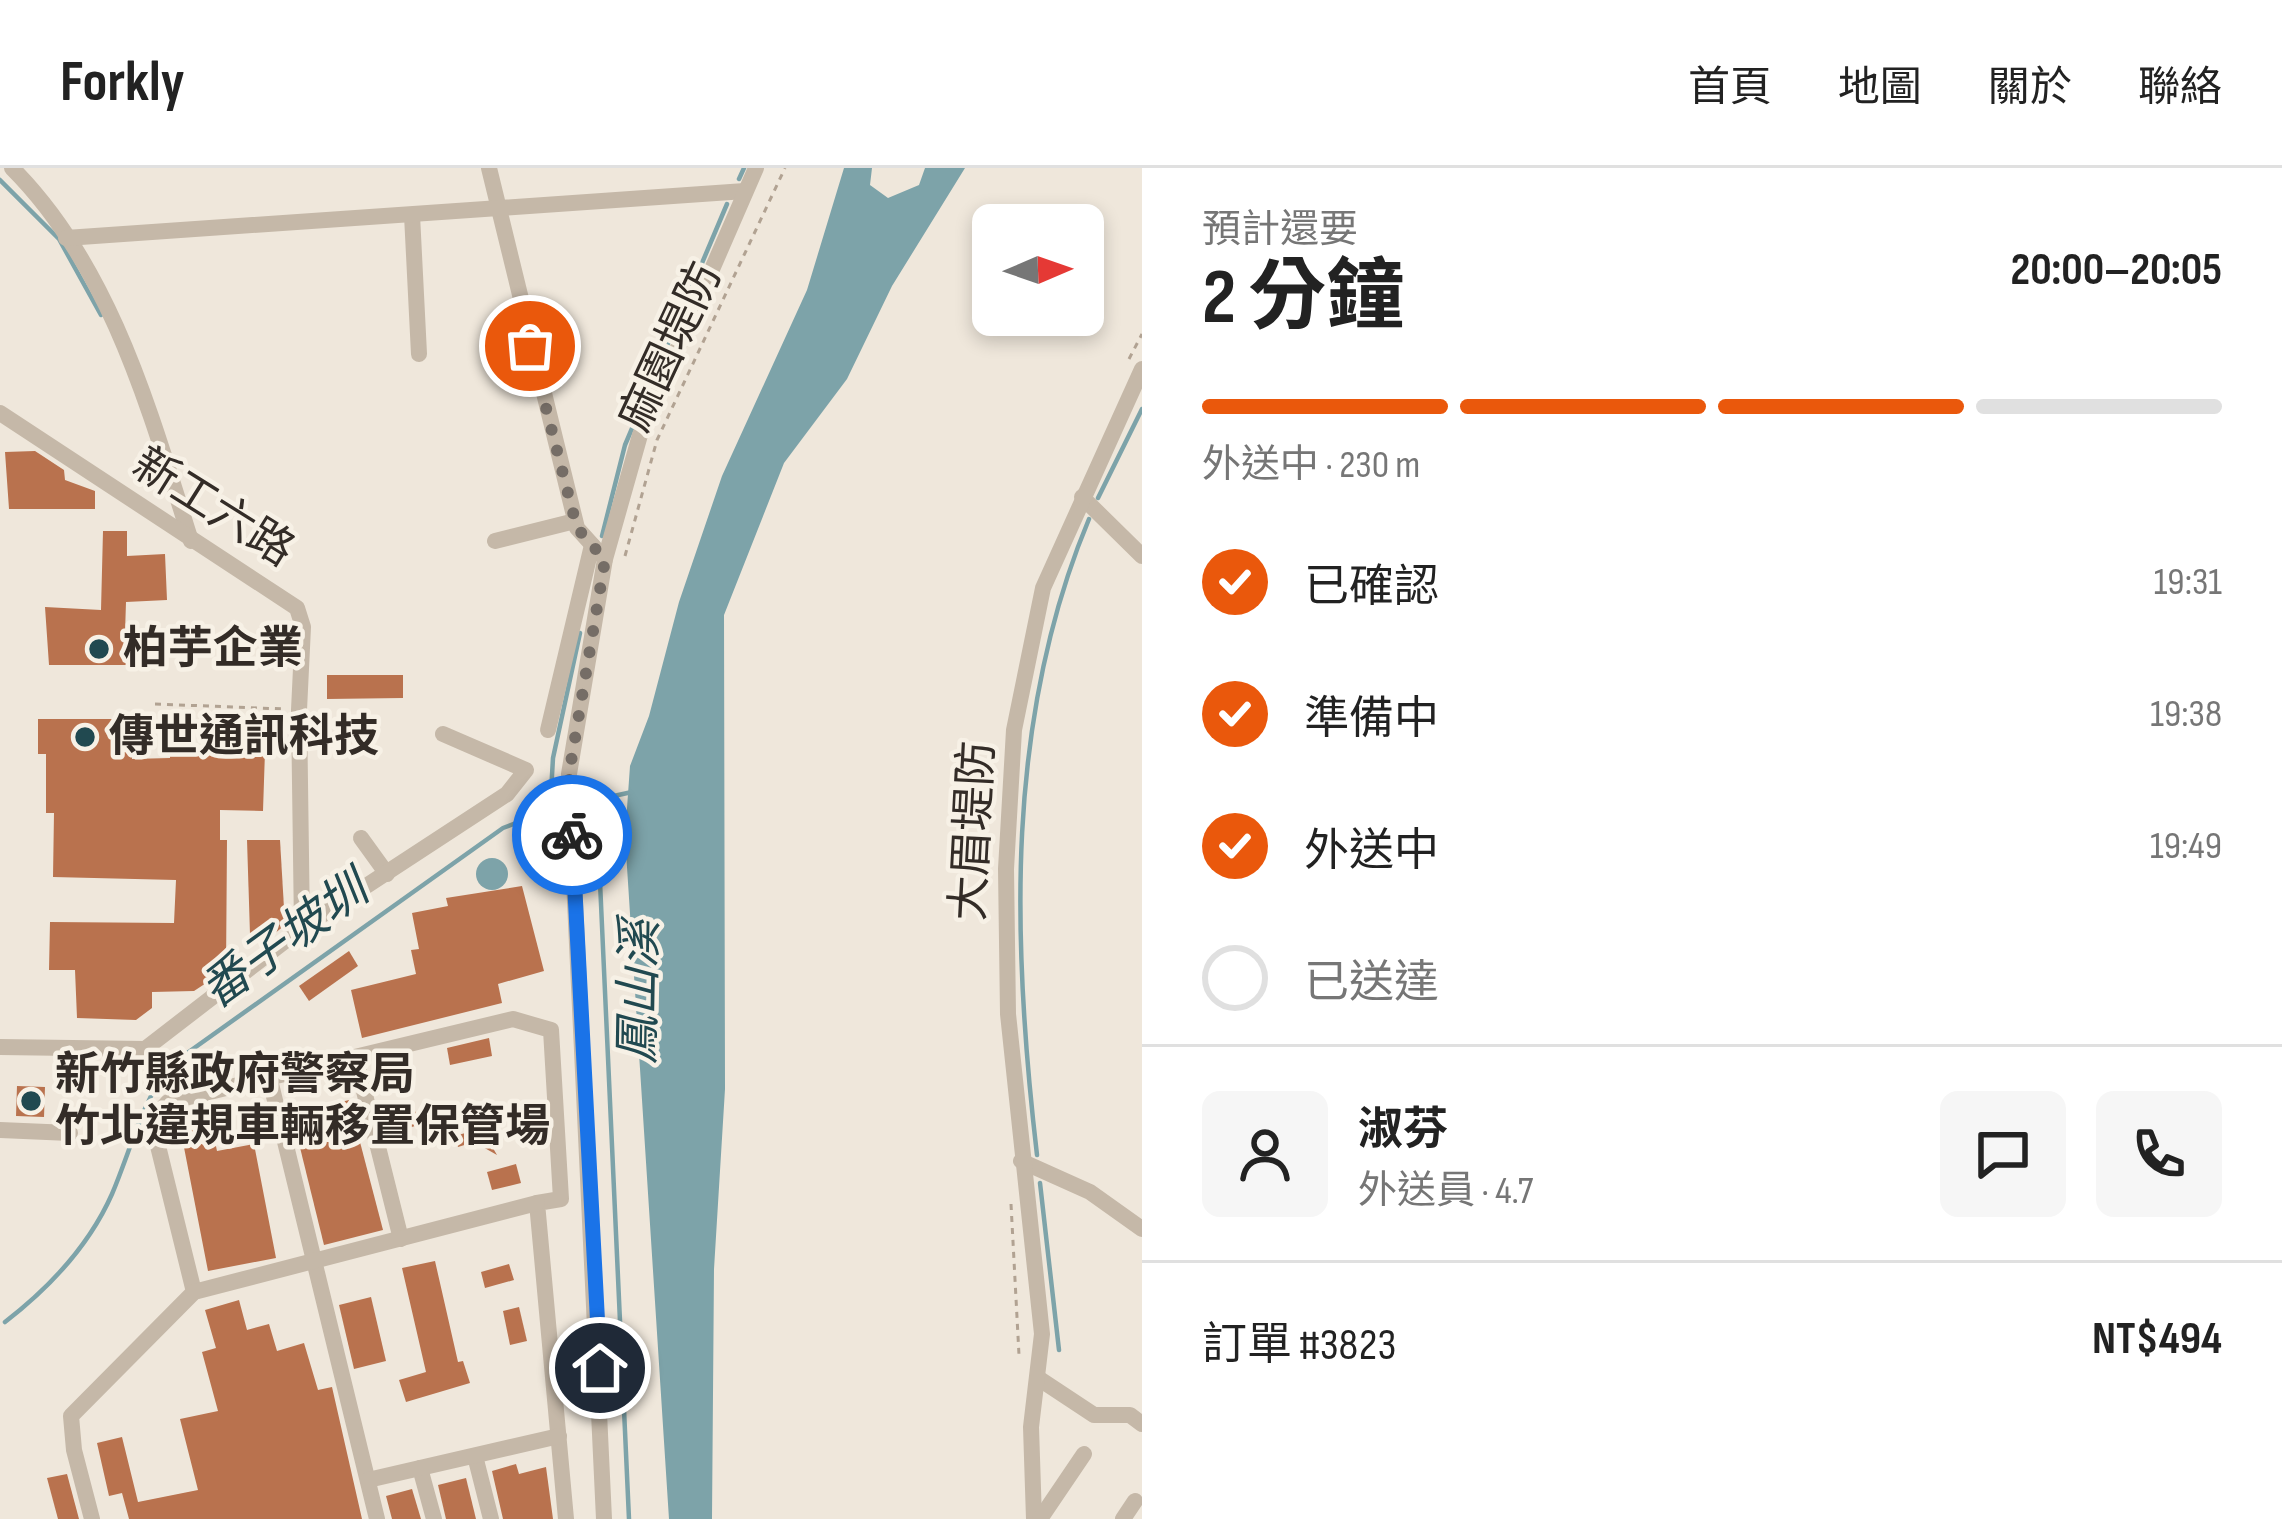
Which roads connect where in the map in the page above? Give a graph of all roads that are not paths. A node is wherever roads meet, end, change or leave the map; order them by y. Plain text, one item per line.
1 (11, 168) edge
2 (489, 168) edge
3 (756, 168) edge
4 (745, 190) junction
5 (498, 209) junction
6 (412, 214) junction
7 (66, 238) junction
8 (419, 354) dead end
9 (1135, 365) edge
10 (0, 412) edge
11 (1082, 496) junction
12 (575, 520) junction
13 (495, 541) dead end
14 (191, 542) junction
15 (592, 545) junction
16 (1142, 556) edge
17 (605, 560) junction
18 (548, 730) dead end
19 (443, 734) dead end
20 (361, 838) dead end
21 (387, 874) junction
22 (302, 928) junction
23 (0, 1047) edge
24 (356, 1059) junction
25 (271, 1080) junction
26 (0, 1130) edge
27 (70, 1133) dead end
28 (1021, 1161) junction
29 (537, 1203) junction
30 (1142, 1229) edge
31 (401, 1239) junction
32 (314, 1262) junction
33 (194, 1292) junction
34 (1038, 1378) junction
35 (1142, 1424) edge
36 (559, 1436) junction
37 (1084, 1454) dead end
38 (475, 1456) junction
39 (420, 1468) junction
40 (368, 1480) junction
41 (1135, 1501) dead end
42 (92, 1519) edge
43 (376, 1519) edge
44 (434, 1519) edge
45 (491, 1519) edge
46 (566, 1519) edge
47 (604, 1519) edge
48 (1037, 1519) edge
49 (1123, 1519) edge

1 - 7 street
2 - 5 street
3 - 4 street
4 - 5 street
4 - 17 street
5 - 6 street
5 - 12 street
6 - 7 street
6 - 8 street
7 - 14 street
9 - 11 street
10 - 14 street, 新工六路
11 - 16 street
11 - 28 street
12 - 13 street
12 - 15 street
14 - 22 street, 新工六路
15 - 17 street
15 - 18 street
17 - 47 street
19 - 21 street
20 - 21 street
21 - 22 street
22 - 23 street
24 - 25 street
24 - 29 street
24 - 31 street
25 - 32 street
25 - 33 street
26 - 27 street
28 - 30 street
28 - 34 street
29 - 31 street
29 - 36 street
31 - 32 street
32 - 33 street
32 - 40 street
33 - 42 street
34 - 35 street
34 - 48 street
36 - 38 street
36 - 46 street
37 - 48 street
38 - 39 street
38 - 45 street
39 - 40 street
39 - 44 street
40 - 43 street
41 - 49 street

